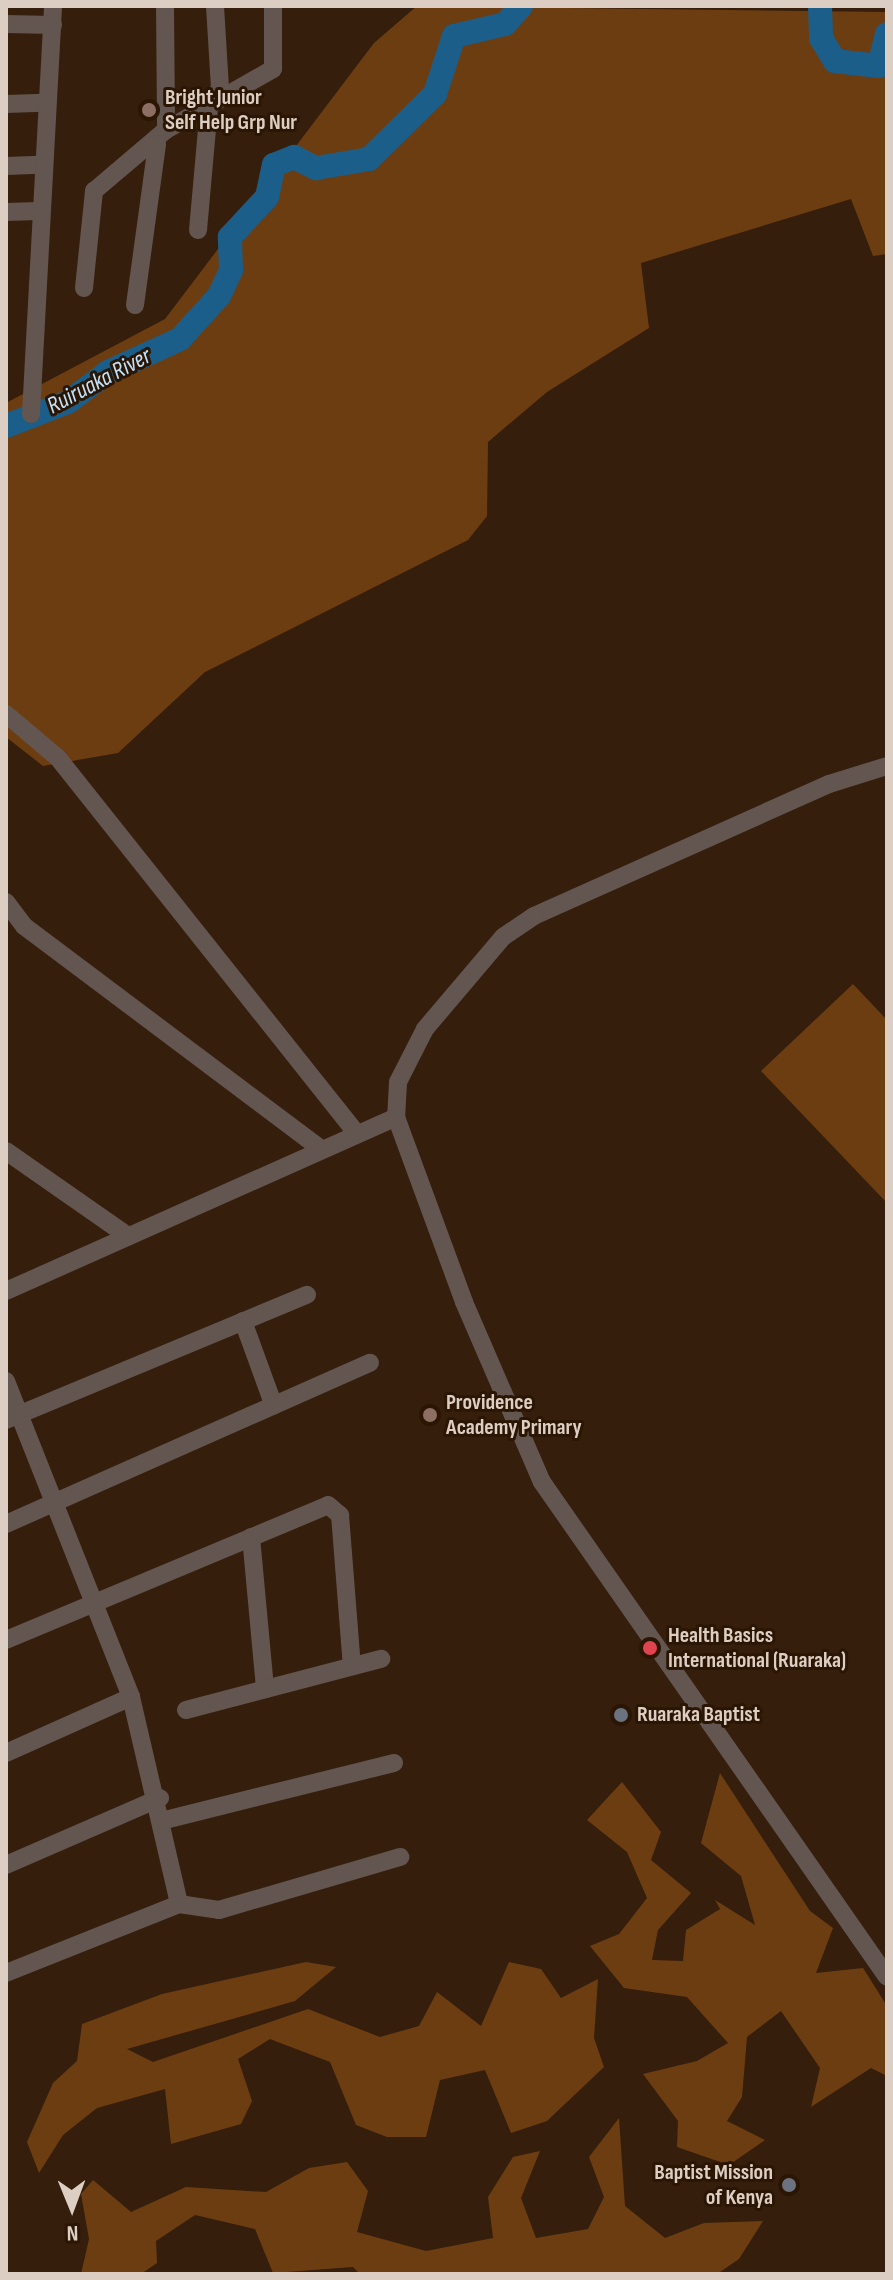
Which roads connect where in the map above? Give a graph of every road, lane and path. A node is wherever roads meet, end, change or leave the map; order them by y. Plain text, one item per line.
1 (165, 6) edge
2 (215, 6) edge
3 (273, 6) edge
4 (53, 16) edge
5 (6, 24) edge
6 (44, 103) junction
7 (6, 104) edge
8 (209, 107) junction
9 (162, 137) junction
10 (40, 165) junction
11 (6, 166) edge
12 (38, 211) junction
13 (6, 212) edge
14 (198, 230) dead end
15 (84, 288) dead end
16 (135, 305) dead end
17 (31, 414) dead end
18 (6, 714) edge
19 (887, 766) edge
20 (6, 902) edge
21 (396, 1117) junction
22 (356, 1133) junction
23 (318, 1147) junction
24 (6, 1151) edge
25 (128, 1236) junction
26 (6, 1291) edge
27 (307, 1295) dead end
28 (243, 1321) junction
29 (370, 1363) dead end
30 (6, 1381) edge
31 (274, 1406) junction
32 (12, 1416) edge
33 (56, 1503) junction
34 (6, 1524) edge
35 (251, 1537) junction
36 (97, 1601) junction
37 (6, 1640) edge
38 (381, 1659) dead end
39 (352, 1666) junction
40 (265, 1689) junction
41 (131, 1697) junction
42 (186, 1710) dead end
43 (6, 1753) edge
44 (394, 1763) dead end
45 (160, 1798) junction
46 (165, 1820) junction
47 (400, 1857) dead end
48 (6, 1865) edge
49 (179, 1904) junction
50 (6, 1973) edge
51 (887, 1977) edge

1 - 9 street
2 - 8 street
3 - 8 street
4 - 5 street
4 - 6 street
6 - 7 street
6 - 10 street
8 - 9 street
8 - 14 street
9 - 15 street
9 - 16 street
10 - 11 street
10 - 12 street
12 - 13 street
12 - 17 street
18 - 22 street
19 - 21 street
20 - 23 street
21 - 22 street
21 - 51 street
22 - 23 street
23 - 25 street
24 - 25 street
25 - 26 street
27 - 28 street
28 - 31 street
28 - 32 street
29 - 31 street
30 - 32 street
31 - 33 street
32 - 33 street
33 - 34 street
33 - 36 street
35 - 36 street
35 - 39 street
35 - 40 street
36 - 37 street
36 - 41 street
38 - 39 street
39 - 40 street
40 - 42 street
41 - 43 street
41 - 45 street
44 - 46 street
45 - 46 street
45 - 48 street
46 - 49 street
47 - 49 street
49 - 50 street

